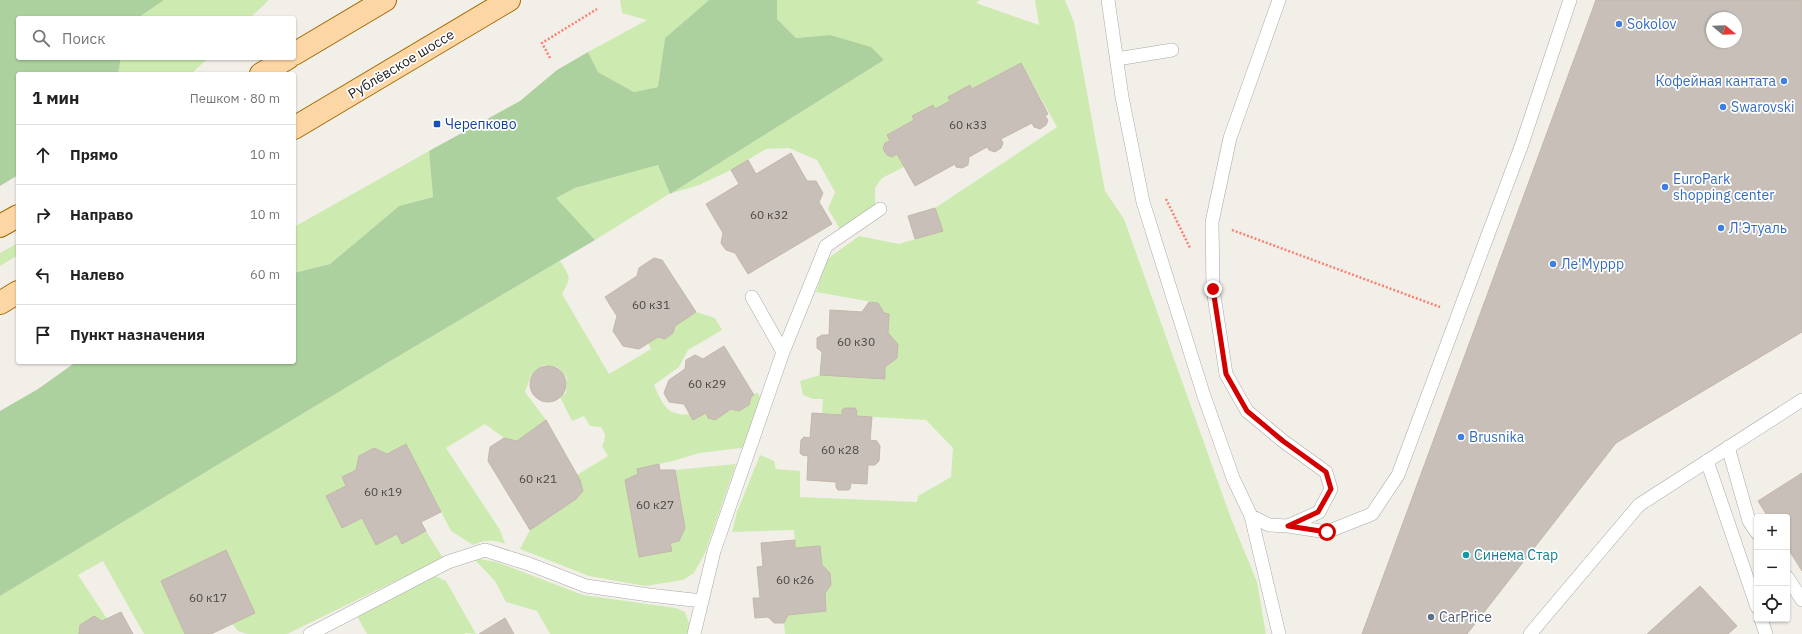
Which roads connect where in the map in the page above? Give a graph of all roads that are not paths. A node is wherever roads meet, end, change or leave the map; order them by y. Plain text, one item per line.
1 (385, 0) edge
2 (509, 0) edge
3 (1108, 0) edge
4 (1279, 0) edge
5 (1570, 0) edge
6 (1172, 50) dead end
7 (296, 53) edge
8 (1117, 59) junction
9 (285, 60) edge
10 (264, 72) edge
11 (296, 127) edge
12 (880, 209) dead end
13 (16, 217) edge
14 (0, 226) edge
15 (16, 293) edge
16 (752, 297) dead end
17 (0, 303) edge
18 (783, 352) junction
19 (1802, 400) edge
20 (1728, 447) junction
21 (1707, 461) junction
22 (1251, 516) junction
23 (1288, 526) junction
24 (1754, 528) edge
25 (1790, 582) edge
26 (1754, 598) edge
27 (1802, 600) edge
28 (702, 601) junction
29 (1762, 622) edge
30 (310, 634) edge
31 (694, 634) edge
32 (1279, 634) edge
33 (1530, 634) edge
34 (1766, 634) edge

1 - 7 main road
2 - 11 main road, Рублёвское шоссе
3 - 8 lane
4 - 23 lane
5 - 23 lane
6 - 8 lane
8 - 22 lane
9 - 10 main road
12 - 18 lane
13 - 14 main road
15 - 17 main road
16 - 18 lane
18 - 28 lane
19 - 20 lane
20 - 21 lane
20 - 24 lane
21 - 26 lane
21 - 33 lane
22 - 23 lane
22 - 32 lane
25 - 27 lane
28 - 30 lane
28 - 31 lane
29 - 34 lane

